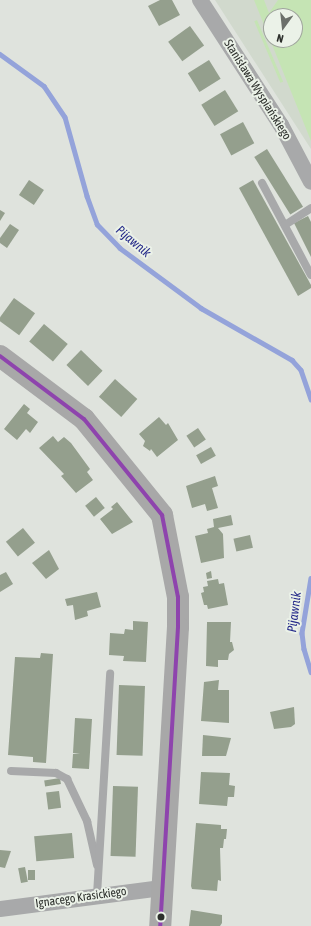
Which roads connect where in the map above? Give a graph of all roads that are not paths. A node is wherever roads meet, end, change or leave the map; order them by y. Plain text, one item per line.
1 (200, 0) edge
2 (311, 182) edge
3 (262, 183) dead end
4 (311, 208) edge
5 (284, 225) junction
6 (311, 275) edge
7 (0, 356) edge
8 (110, 674) dead end
9 (11, 771) dead end
10 (98, 868) junction
11 (162, 888) junction
12 (98, 895) junction
13 (0, 909) edge
14 (160, 926) edge

1 - 2 street, Stanisława Wyspiańskiego
3 - 5 lane
4 - 5 lane
5 - 6 lane
7 - 11 street
8 - 10 lane
9 - 10 lane
10 - 12 lane
11 - 12 street, Ignacego Krasickiego
11 - 14 street
12 - 13 street, Ignacego Krasickiego

